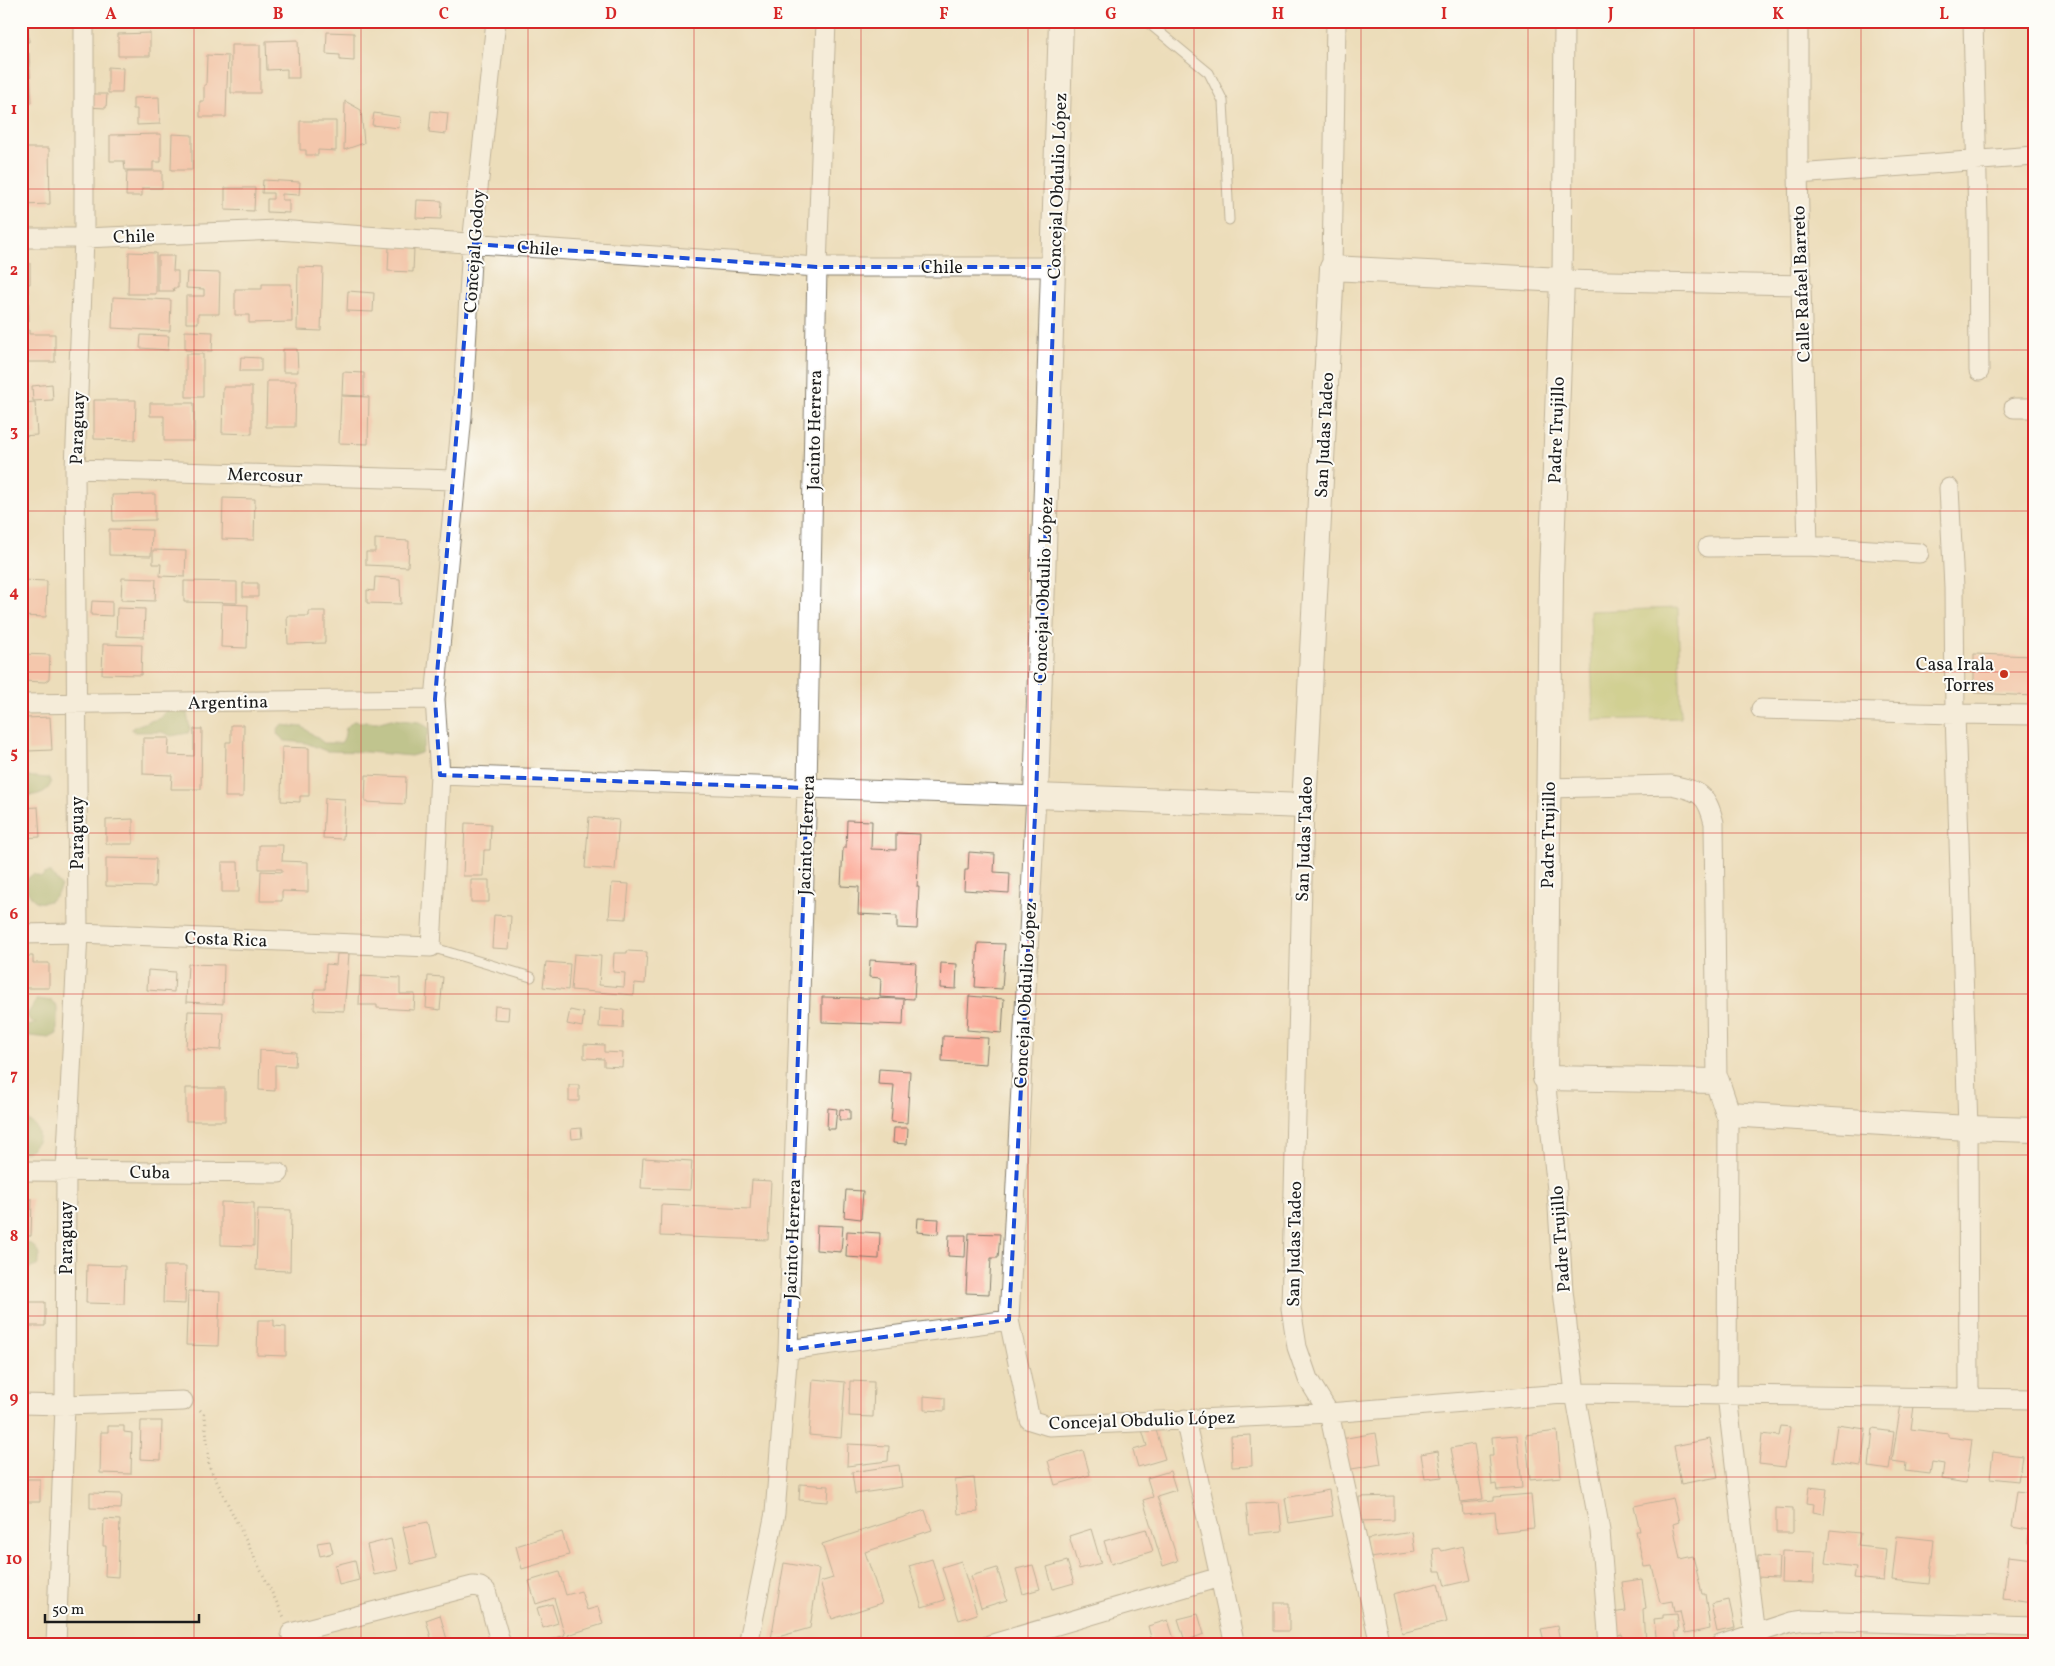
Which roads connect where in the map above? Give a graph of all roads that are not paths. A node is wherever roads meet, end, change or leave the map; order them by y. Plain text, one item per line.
1 (84, 21) edge
2 (496, 21) edge
3 (826, 21) edge
4 (1061, 21) edge
5 (1146, 21) edge
6 (1336, 21) edge
7 (1564, 21) edge
8 (1798, 21) edge
9 (1973, 21) edge
10 (2034, 156) edge
11 (1976, 160) junction
12 (1798, 174) junction
13 (1229, 220) dead end
14 (21, 238) edge
15 (84, 238) junction
16 (472, 244) junction
17 (1054, 267) junction
18 (817, 268) junction
19 (1332, 268) junction
20 (1562, 280) junction
21 (1802, 285) junction
22 (1979, 371) dead end
23 (2014, 408) dead end
24 (2034, 408) edge
25 (75, 469) junction
26 (455, 480) junction
27 (1949, 488) dead end
28 (1808, 546) junction
29 (1708, 547) dead end
30 (1919, 553) dead end
31 (435, 700) junction
32 (21, 704) edge
33 (76, 704) junction
34 (1761, 709) dead end
35 (1955, 714) junction
36 (2034, 714) edge
37 (440, 776) junction
38 (807, 788) junction
39 (1548, 788) junction
40 (1036, 796) junction
41 (1304, 806) junction
42 (78, 933) junction
43 (21, 934) edge
44 (430, 946) junction
45 (531, 977) dead end
46 (1545, 1078) junction
47 (1718, 1081) junction
48 (1728, 1114) junction
49 (1968, 1128) junction
50 (2034, 1130) edge
51 (66, 1171) junction
52 (21, 1172) edge
53 (279, 1174) dead end
54 (1009, 1320) junction
55 (788, 1350) junction
56 (1575, 1392) junction
57 (1727, 1395) junction
58 (1969, 1397) junction
59 (2034, 1399) edge
60 (183, 1400) road end
61 (21, 1404) edge
62 (65, 1404) junction
63 (1329, 1414) junction
64 (1185, 1420) junction
65 (1220, 1577) junction
66 (2034, 1628) edge
67 (292, 1633) road end
68 (1755, 1640) edge
69 (56, 1645) edge
70 (501, 1645) edge
71 (748, 1645) edge
72 (989, 1645) edge
73 (1236, 1645) edge
74 (1380, 1645) edge
75 (1609, 1645) edge
76 (1720, 1645) edge

1 - 15 street, Paraguay
2 - 16 street, Concejal Godoy
3 - 18 street, Jacinto Herrera
4 - 17 street, Concejal Obdulio López
5 - 13 lane
6 - 19 street, San Judas Tadeo
7 - 20 street, Padre Trujillo
8 - 12 street, Calle Rafael Barreto
9 - 11 street
10 - 11 street
11 - 12 street
11 - 22 street
12 - 21 street, Calle Rafael Barreto
14 - 15 street, Chile
15 - 16 street, Chile
15 - 25 street, Paraguay
16 - 18 street, Chile
16 - 26 street, Concejal Godoy
17 - 18 street, Chile
17 - 40 street, Concejal Obdulio López
18 - 38 street, Jacinto Herrera
19 - 20 street
19 - 41 street, San Judas Tadeo
20 - 21 street
20 - 39 street, Padre Trujillo
21 - 28 street, Calle Rafael Barreto
23 - 24 street
25 - 26 street, Mercosur
25 - 33 street, Paraguay
26 - 31 street, Concejal Godoy
27 - 35 street
28 - 29 street
28 - 30 street
31 - 33 street, Argentina
31 - 37 street, Concejal Godoy
32 - 33 street, Argentina
33 - 42 street, Paraguay
34 - 35 street
35 - 36 street
35 - 49 street
37 - 38 street
37 - 44 street, Concejal Godoy
38 - 40 street
38 - 55 street, Jacinto Herrera
39 - 46 street, Padre Trujillo
39 - 47 street
40 - 41 street
40 - 54 street, Concejal Obdulio López
41 - 63 street, San Judas Tadeo
42 - 43 street, Costa Rica
42 - 44 street, Costa Rica
42 - 51 street, Paraguay
44 - 45 lane
46 - 47 street
46 - 56 street, Padre Trujillo
47 - 48 street
48 - 49 street
48 - 57 street
49 - 50 street
49 - 58 street
51 - 52 street, Cuba
51 - 53 street, Cuba
51 - 62 street, Paraguay
54 - 55 street
54 - 64 street, Concejal Obdulio López
55 - 71 street, Jacinto Herrera
56 - 57 street, Concejal Obdulio López
56 - 63 street, Concejal Obdulio López
56 - 75 street, Padre Trujillo
57 - 58 street, Concejal Obdulio López
57 - 68 street
58 - 59 street, Concejal Obdulio López
60 - 62 street
61 - 62 street
62 - 69 street, Paraguay
63 - 64 street, Concejal Obdulio López
63 - 74 street, San Judas Tadeo
64 - 65 street
65 - 72 street
65 - 73 street
66 - 68 street
67 - 70 street
68 - 76 street

